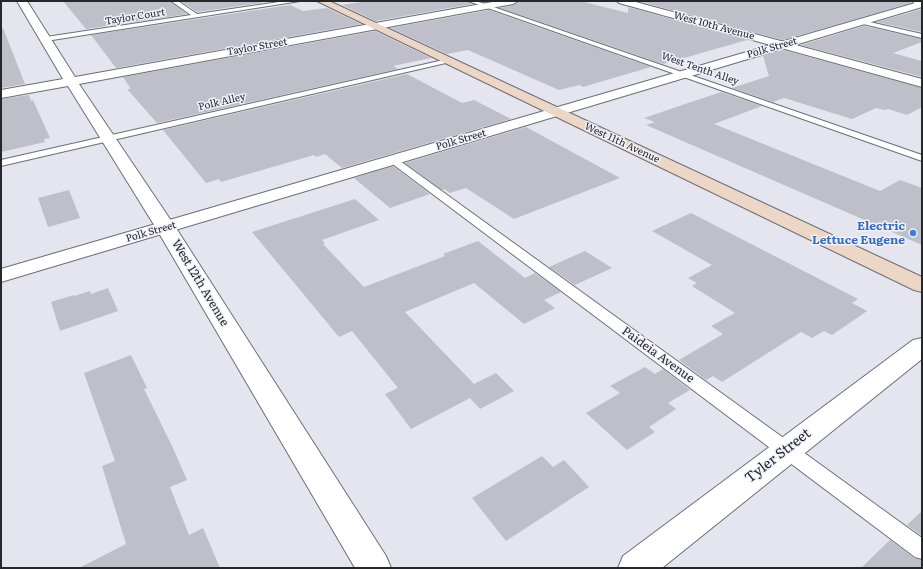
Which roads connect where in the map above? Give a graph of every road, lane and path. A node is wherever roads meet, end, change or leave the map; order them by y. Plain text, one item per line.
1 (22, 1) edge
2 (174, 1) edge
3 (298, 1) edge
4 (322, 1) edge
5 (471, 1) edge
6 (513, 1) edge
7 (622, 1) edge
8 (917, 1) edge
9 (922, 3) edge
10 (486, 6) junction
11 (196, 16) junction
12 (861, 22) junction
13 (374, 26) junction
14 (922, 36) edge
15 (46, 39) junction
16 (783, 45) junction
17 (448, 61) junction
18 (684, 74) junction
19 (71, 81) junction
20 (922, 83) edge
21 (1, 94) edge
22 (556, 112) junction
23 (108, 139) junction
24 (922, 158) edge
25 (393, 160) junction
26 (1, 163) edge
27 (166, 228) junction
28 (1, 276) edge
29 (922, 285) edge
30 (922, 346) edge
31 (787, 450) junction
32 (922, 550) edge
33 (374, 568) edge
34 (635, 568) edge

1 - 15 street, West 12th Avenue
2 - 11 lane
3 - 11 lane, Taylor Court
4 - 13 main road, West 11th Avenue
5 - 10 lane, West Tenth Alley
6 - 10 street, Taylor Street
7 - 16 street, West 10th Avenue
8 - 9 street
9 - 12 street, Polk Street
10 - 13 street, Taylor Street
10 - 18 lane, West Tenth Alley
11 - 15 lane, Taylor Court
12 - 14 lane
12 - 16 street, Polk Street
13 - 17 main road, West 11th Avenue
13 - 19 street, Taylor Street
15 - 19 street, West 12th Avenue
16 - 18 street, Polk Street
16 - 20 street, West 10th Avenue
17 - 22 main road, West 11th Avenue
17 - 23 lane, Polk Alley
18 - 22 street, Polk Street
18 - 24 lane, West Tenth Alley
19 - 21 street, Taylor Street
19 - 23 street, West 12th Avenue
22 - 25 street, Polk Street
22 - 29 main road, West 11th Avenue
23 - 26 lane, Polk Alley
23 - 27 street, West 12th Avenue
25 - 27 street, Polk Street
25 - 31 lane, Paideia Avenue
27 - 28 street, Polk Street
27 - 33 street, West 12th Avenue
30 - 31 street, Tyler Street
31 - 32 lane, Paideia Avenue
31 - 34 street, Tyler Street

